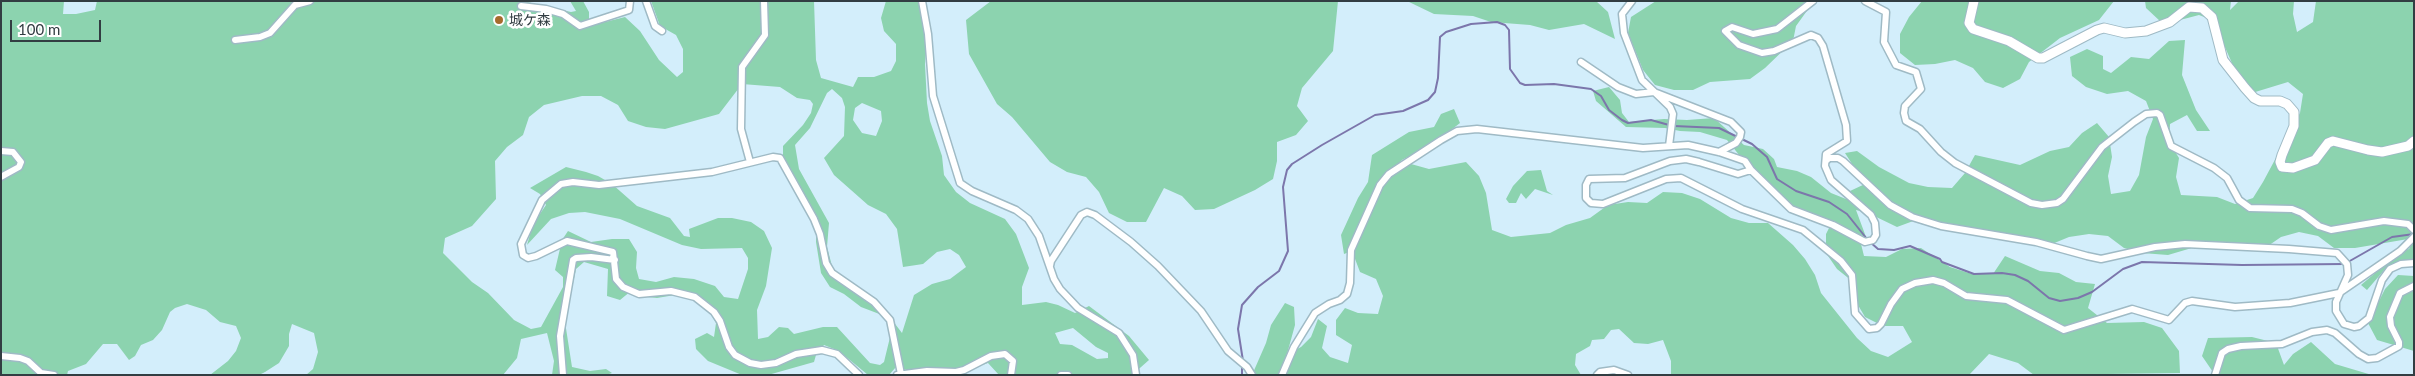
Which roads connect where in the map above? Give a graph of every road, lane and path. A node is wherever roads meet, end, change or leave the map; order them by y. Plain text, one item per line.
1 (310, 1) edge
2 (630, 1) edge
3 (646, 1) edge
4 (764, 1) edge
5 (922, 1) edge
6 (1632, 1) edge
7 (1813, 1) edge
8 (1865, 1) edge
9 (1974, 1) edge
10 (521, 6) dead end
11 (662, 31) dead end
12 (235, 40) dead end
13 (1582, 62) dead end
14 (1654, 92) junction
15 (2414, 141) edge
16 (1669, 144) junction
17 (1, 151) edge
18 (1719, 152) junction
19 (1826, 161) junction
20 (750, 162) junction
21 (1751, 170) junction
22 (1, 177) edge
23 (2414, 230) edge
24 (2414, 237) edge
25 (615, 260) junction
26 (2414, 262) edge
27 (1050, 269) junction
28 (2414, 286) edge
29 (2339, 292) junction
30 (1, 356) edge
31 (899, 374) edge
32 (54, 375) edge
33 (563, 375) edge
34 (859, 375) edge
35 (1011, 375) edge
36 (1060, 375) edge
37 (1068, 375) edge
38 (1136, 375) edge
39 (1252, 375) edge
40 (1282, 375) edge
41 (1597, 375) edge
42 (1628, 375) edge
43 (2215, 375) edge

1 - 12 street
2 - 10 street
3 - 11 street
4 - 20 street
5 - 27 street
6 - 14 street
7 - 19 street
8 - 23 street
9 - 15 main road
13 - 14 street
14 - 16 street
14 - 18 street
16 - 18 street
16 - 40 street
17 - 22 street
18 - 21 street
19 - 21 street
19 - 29 street
20 - 25 street
20 - 31 street
21 - 29 street
24 - 29 street
25 - 33 street
25 - 34 street
26 - 29 street
27 - 38 street
27 - 39 street
28 - 43 street
30 - 32 street
31 - 35 street
36 - 37 street
41 - 42 street

